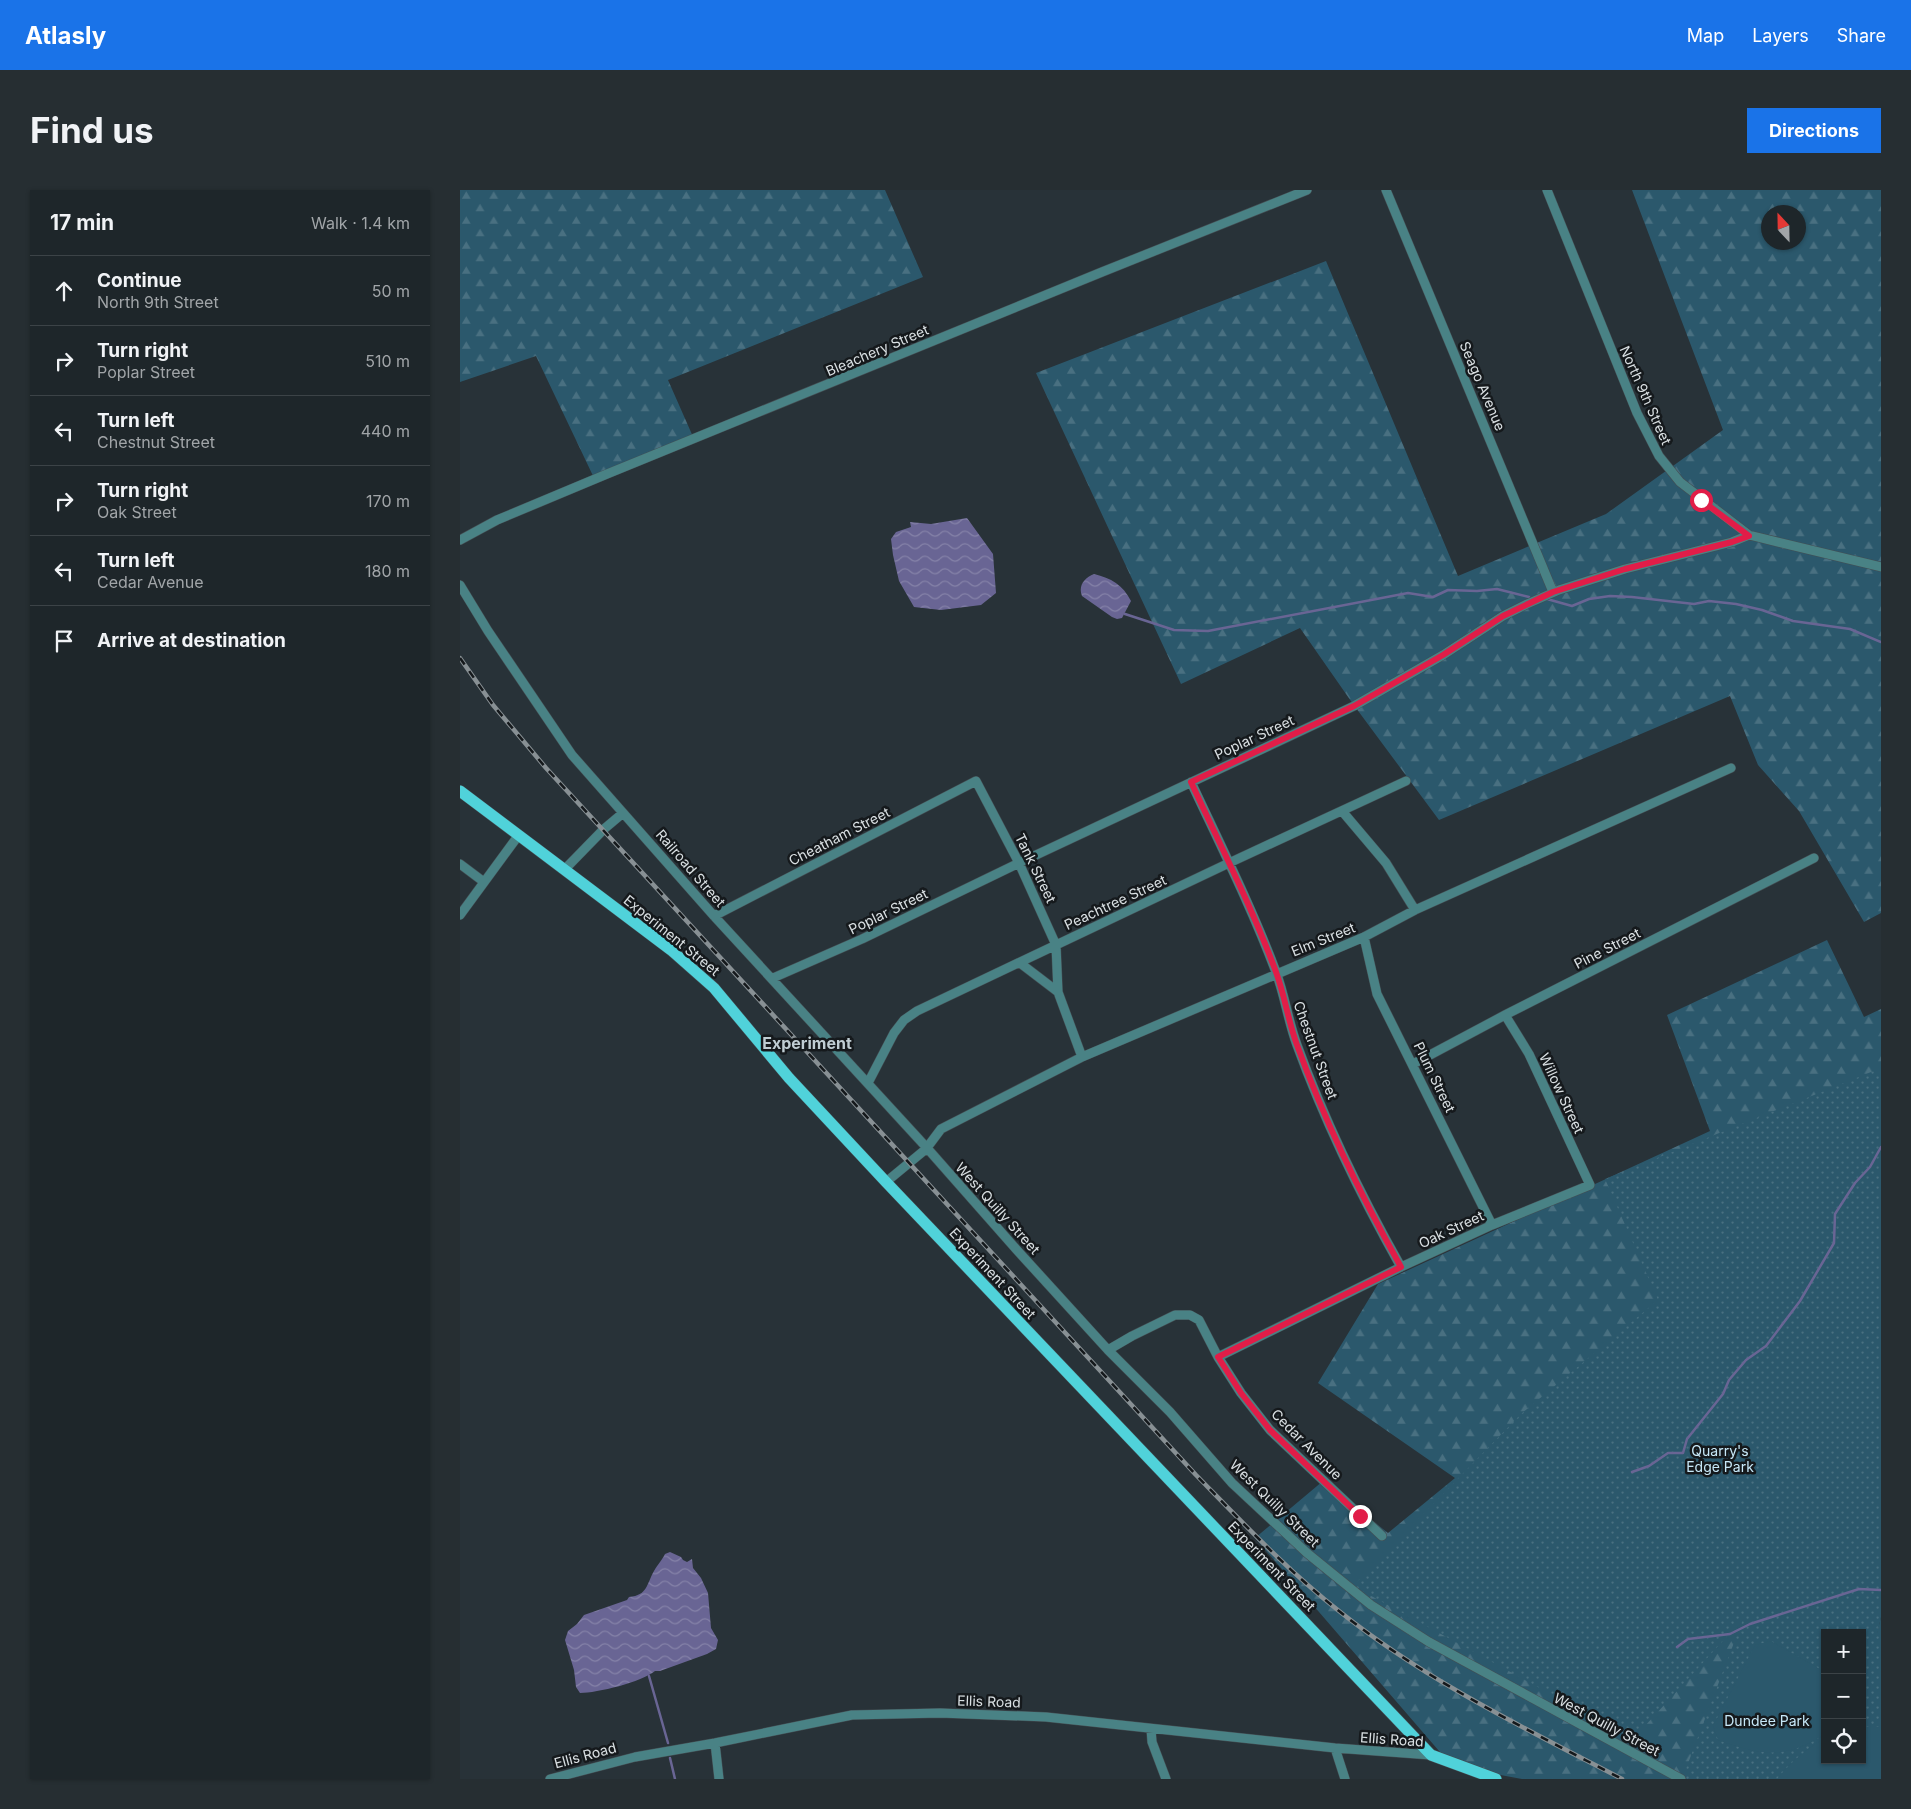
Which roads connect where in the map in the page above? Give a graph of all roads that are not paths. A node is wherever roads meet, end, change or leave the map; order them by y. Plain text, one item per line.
1 (1307, 190) edge
2 (1386, 190) edge
3 (1547, 190) edge
4 (1749, 536) junction
5 (460, 540) edge
6 (1881, 567) edge
7 (460, 585) edge
8 (1553, 592) junction
9 (1731, 768) dead end
10 (976, 781) joint
11 (1406, 781) dead end
12 (1191, 782) junction
13 (460, 791) edge
14 (1342, 811) junction
15 (623, 813) junction
16 (518, 836) junction
17 (1814, 858) dead end
18 (1019, 863) junction
19 (1229, 863) junction
20 (460, 864) edge
21 (565, 869) junction
22 (484, 882) junction
23 (1414, 910) junction
24 (460, 915) edge
25 (714, 916) junction
26 (1364, 937) junction
27 (1056, 945) junction
28 (1020, 962) junction
29 (1276, 973) junction
30 (773, 978) junction
31 (1058, 992) junction
32 (1505, 1015) junction
33 (1082, 1057) junction
34 (1413, 1064) junction
35 (868, 1083) junction
36 (927, 1148) junction
37 (886, 1182) junction
38 (1590, 1186) joint
39 (1492, 1225) junction
40 (1401, 1267) junction
41 (1108, 1350) junction
42 (1218, 1357) junction
43 (1382, 1536) dead end
44 (1151, 1729) junction
45 (715, 1743) junction
46 (1335, 1748) junction
47 (1431, 1755) junction
48 (1491, 1778) edge
49 (550, 1779) edge
50 (719, 1779) edge
51 (1166, 1779) edge
52 (1345, 1779) edge
53 (1681, 1779) edge

1 - 5 street, Bleachery Street
2 - 8 street, Seago Avenue
3 - 4 street, North 9th Street
4 - 6 street, North 9th Street
4 - 8 street, Poplar Street
7 - 15 street, Railroad Street
8 - 12 street, Poplar Street
9 - 23 street, Elm Street
10 - 18 street, Tank Street
10 - 25 street, Cheatham Street
11 - 14 street, Peachtree Street
12 - 18 street, Poplar Street
12 - 19 street, Chestnut Street
13 - 16 main road, Experiment Street
14 - 19 street, Peachtree Street
14 - 23 street
15 - 21 street
15 - 25 street, Railroad Street
16 - 21 main road, Experiment Street
16 - 22 street
17 - 32 street, Pine Street
18 - 27 street, Tank Street
18 - 30 street, Poplar Street
19 - 27 street, Peachtree Street
19 - 29 street, Chestnut Street
20 - 22 street
21 - 37 main road, Experiment Street
22 - 24 street
23 - 26 street, Elm Street
25 - 30 street, Railroad Street
26 - 29 street, Elm Street
26 - 34 street, Plum Street
27 - 28 street, Peachtree Street
27 - 31 street, Tank Street
28 - 31 street
28 - 35 street, Peachtree Street
29 - 33 street, Elm Street
29 - 40 street, Chestnut Street
30 - 35 street, Railroad Street
31 - 33 street, Tank Street
32 - 34 street, Pine Street
32 - 38 street, Willow Street
33 - 36 street, Elm Street
34 - 39 street, Plum Street
35 - 36 street, Railroad Street
36 - 37 street, Elm Street
36 - 41 street, West Quilly Street
37 - 47 main road, Experiment Street
38 - 39 street, Oak Street
39 - 40 street, Oak Street
40 - 42 street, Oak Street
41 - 42 street, Cedar Avenue
41 - 53 street, West Quilly Street
42 - 43 street, Cedar Avenue
44 - 45 street, Ellis Road
44 - 46 street, Ellis Road
44 - 51 street
45 - 49 street, Ellis Road
45 - 50 street
46 - 47 street, Ellis Road
46 - 52 street
47 - 48 main road, Experiment Street

